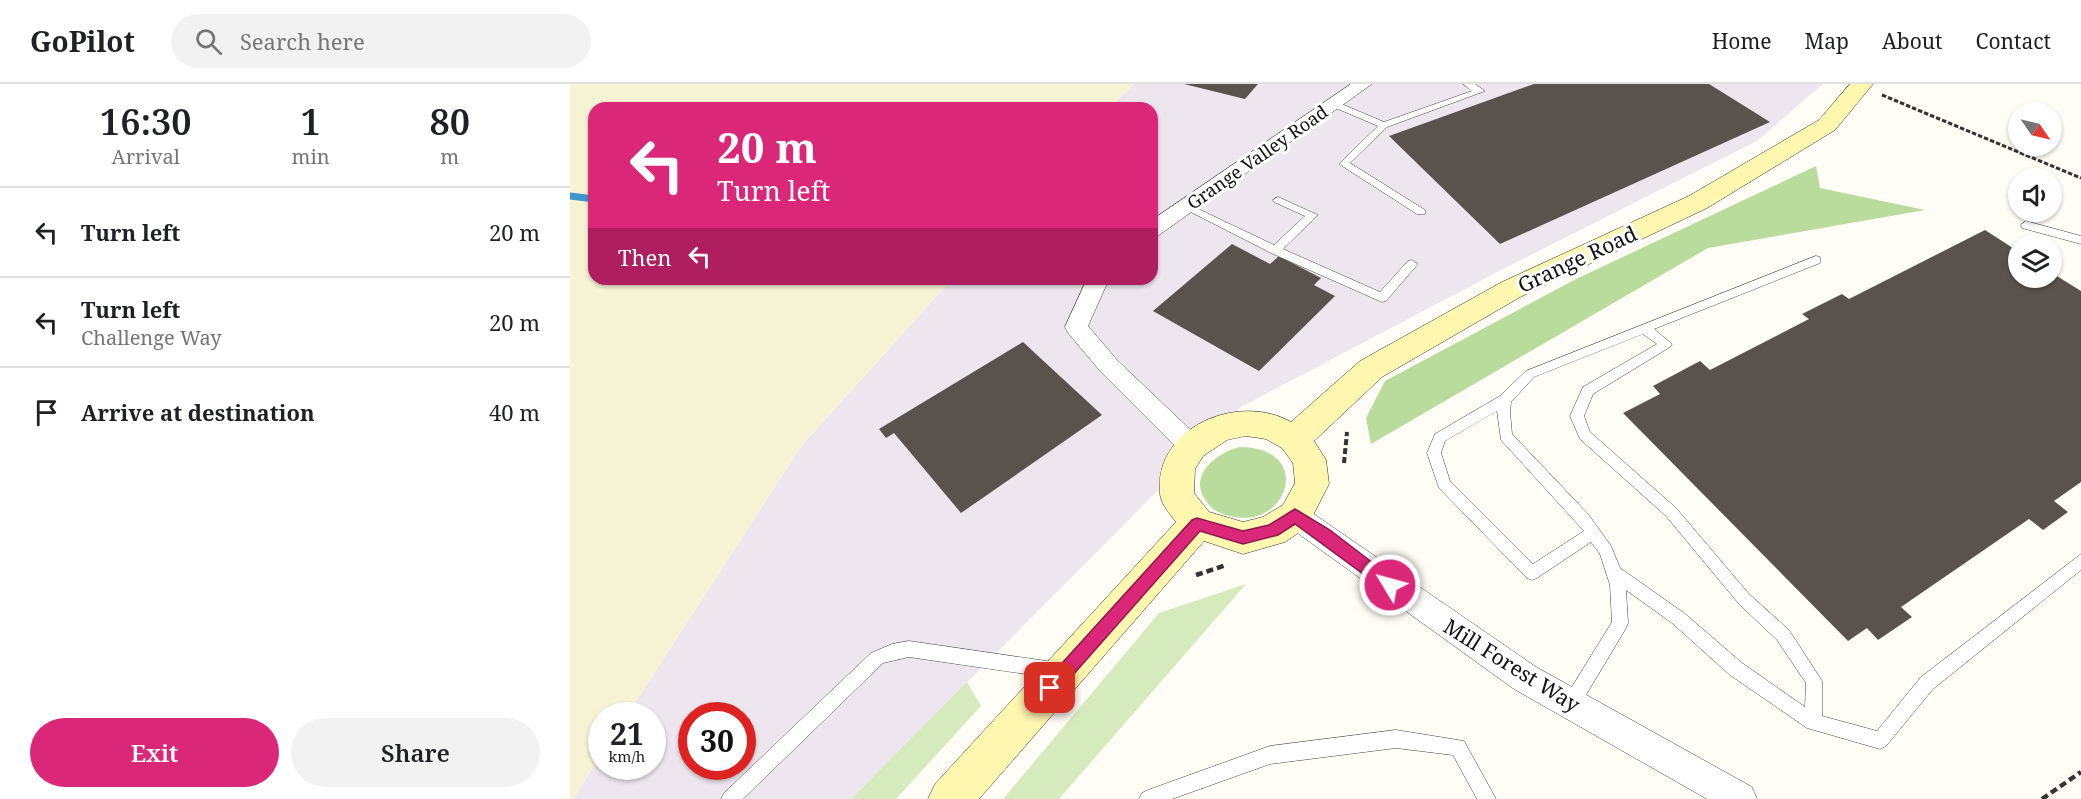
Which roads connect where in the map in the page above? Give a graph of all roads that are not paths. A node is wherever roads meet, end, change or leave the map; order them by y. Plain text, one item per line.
1 (1363, 84) edge
2 (1468, 84) edge
3 (1862, 85) edge
4 (1334, 104) junction
5 (1384, 125) junction
6 (1278, 200) dead end
7 (1186, 207) junction
8 (1421, 212) dead end
9 (2026, 225) dead end
10 (1158, 226) edge
11 (2081, 240) edge
12 (1275, 250) junction
13 (1816, 260) dead end
14 (1412, 264) dead end
15 (1095, 285) edge
16 (1644, 328) junction
17 (1505, 400) junction
18 (1294, 439) junction
19 (1191, 446) junction
20 (1295, 516) junction
21 (1197, 524) junction
22 (1593, 532) junction
23 (2081, 561) edge
24 (1614, 573) junction
25 (1065, 672) junction
26 (1571, 704) junction
27 (1813, 722) junction
28 (1733, 797) edge
29 (730, 799) edge
30 (950, 799) edge
31 (1148, 799) edge
32 (1487, 799) edge

1 - 4 street, Grange Valley Road
2 - 5 lane
3 - 18 main road, Grange Road
4 - 5 lane
4 - 7 street, Grange Valley Road
5 - 8 lane
6 - 12 lane
7 - 10 street, Grange Valley Road
7 - 12 lane
9 - 11 lane
12 - 14 lane
13 - 16 lane
15 - 19 street
16 - 17 lane
16 - 27 lane
17 - 22 lane
17 - 22 lane
18 - 19 main road
18 - 20 main road
19 - 21 main road
20 - 21 main road
20 - 26 street, Mill Forest Way
21 - 25 main road
22 - 24 lane
23 - 27 lane
24 - 26 lane
24 - 27 lane
25 - 29 lane
25 - 30 main road
26 - 28 street, Mill Forest Way
31 - 32 lane

